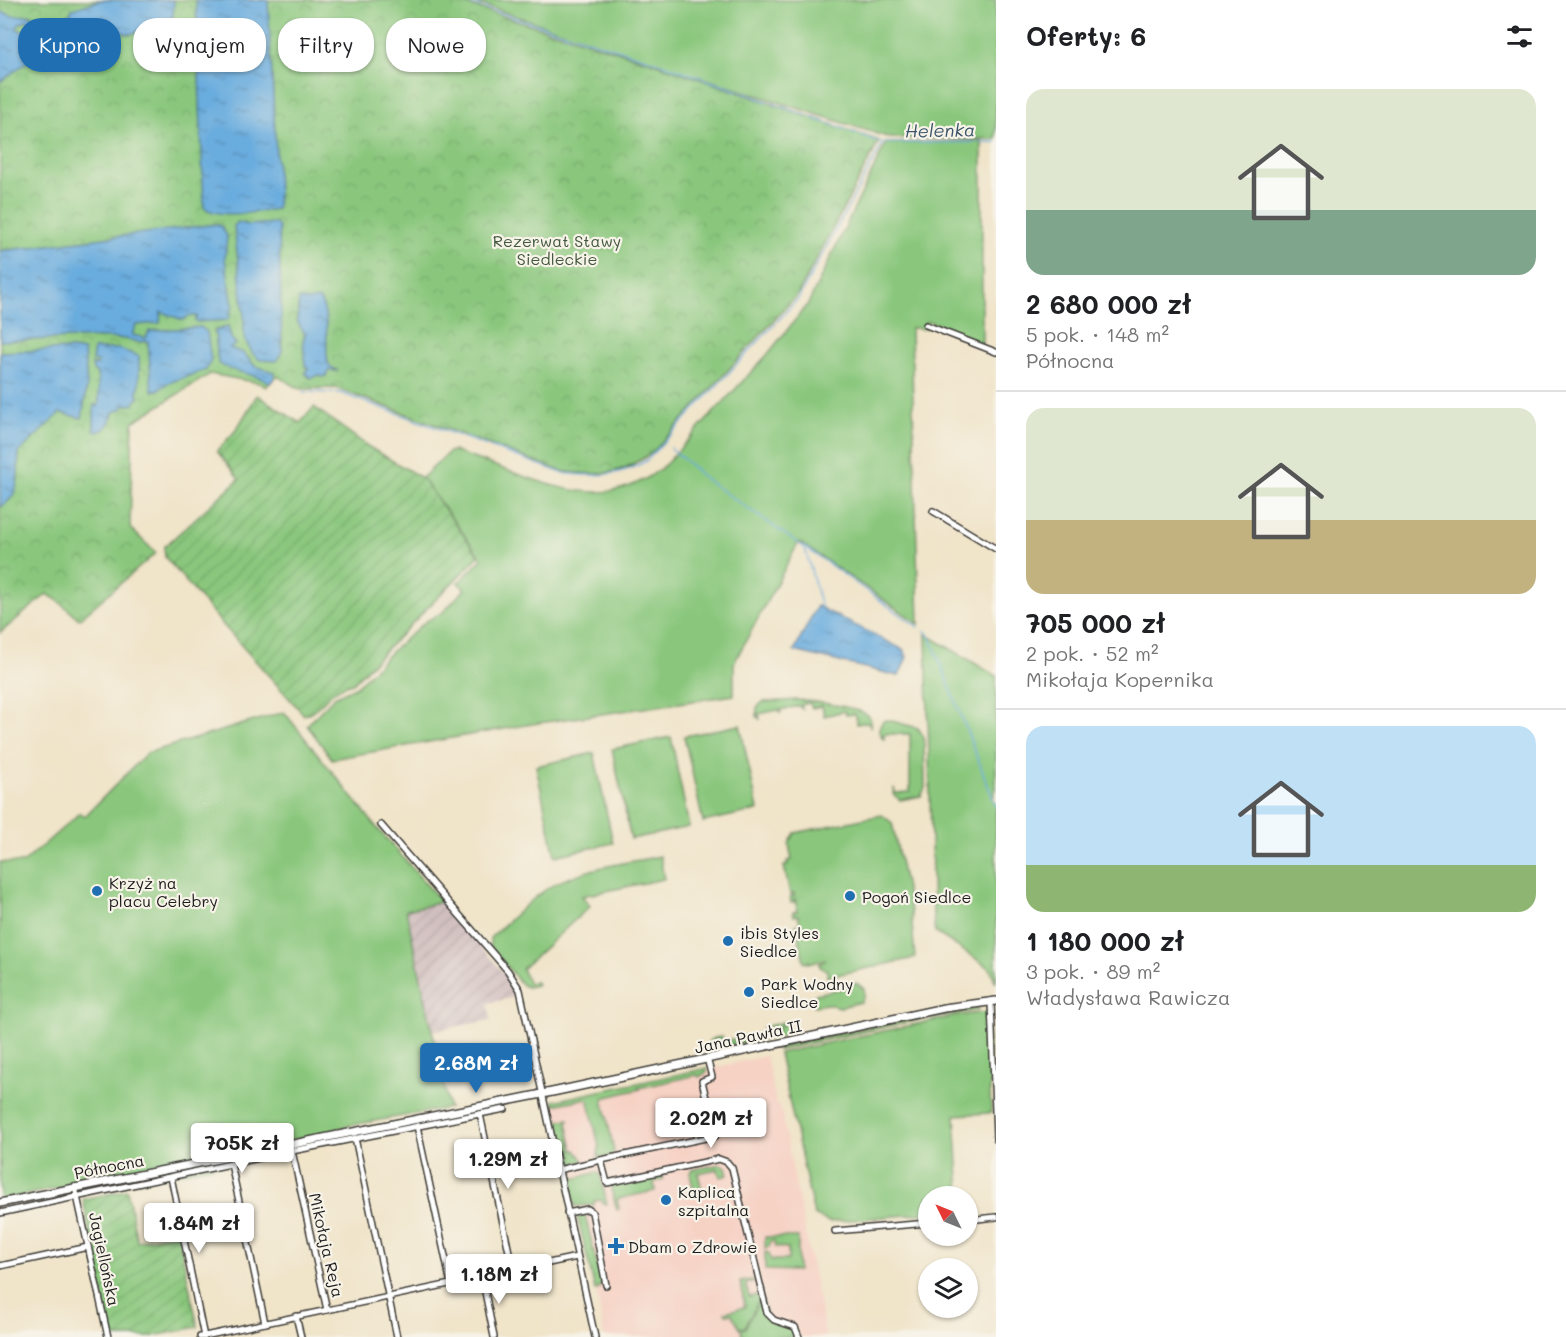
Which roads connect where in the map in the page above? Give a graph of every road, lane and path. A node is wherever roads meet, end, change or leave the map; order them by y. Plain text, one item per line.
1 (926, 325) dead end
2 (996, 352) edge
3 (933, 511) dead end
4 (996, 549) edge
5 (381, 825) dead end
6 (993, 1001) edge
7 (707, 1058) junction
8 (542, 1093) junction
9 (505, 1109) dead end
10 (480, 1114) junction
11 (417, 1126) junction
12 (354, 1130) junction
13 (355, 1138) junction
14 (996, 1139) edge
15 (292, 1151) junction
16 (602, 1161) junction
17 (231, 1164) junction
18 (558, 1170) junction
19 (171, 1178) junction
20 (75, 1187) junction
21 (78, 1197) junction
22 (0, 1203) edge
23 (0, 1213) edge
24 (567, 1213) junction
25 (996, 1217) edge
26 (978, 1219) edge
27 (918, 1224) edge
28 (836, 1231) dead end
29 (88, 1247) junction
30 (577, 1257) junction
31 (0, 1266) edge
32 (513, 1271) junction
33 (482, 1277) junction
34 (451, 1284) junction
35 (606, 1285) dead end
36 (389, 1297) junction
37 (327, 1310) junction
38 (296, 1316) junction
39 (265, 1323) junction
40 (108, 1337) edge
41 (203, 1337) edge
42 (300, 1337) edge
43 (397, 1337) edge
44 (494, 1337) edge
45 (595, 1337) edge
46 (799, 1337) edge

1 - 2 street
3 - 4 street
5 - 8 street
6 - 7 main road, Jana Pawła II
6 - 14 street
7 - 8 main road, Jana Pawła II
7 - 16 street
8 - 12 main road, Północna
8 - 18 street
9 - 10 street, Północna
10 - 11 street, Północna
10 - 32 street
11 - 13 street, Północna
11 - 34 street
12 - 13 street
12 - 20 main road, Północna
13 - 15 street, Północna
13 - 36 street
15 - 17 street, Północna
15 - 37 street, Mikołaja Reja
16 - 18 street
16 - 46 street
17 - 19 street, Północna
17 - 39 street
18 - 24 street
19 - 21 street, Północna
19 - 41 street
20 - 21 street, Jagiellońska
20 - 22 main road, Północna
21 - 23 street, Północna
21 - 29 street, Jagiellońska
24 - 30 street
24 - 35 street
25 - 26 street
27 - 28 street
29 - 31 street
29 - 40 street, Jagiellońska
30 - 32 street
30 - 45 street
32 - 33 street
33 - 34 street
33 - 44 street
34 - 36 street
36 - 37 street
36 - 43 street
37 - 38 street
38 - 39 street
38 - 42 street
39 - 41 street

